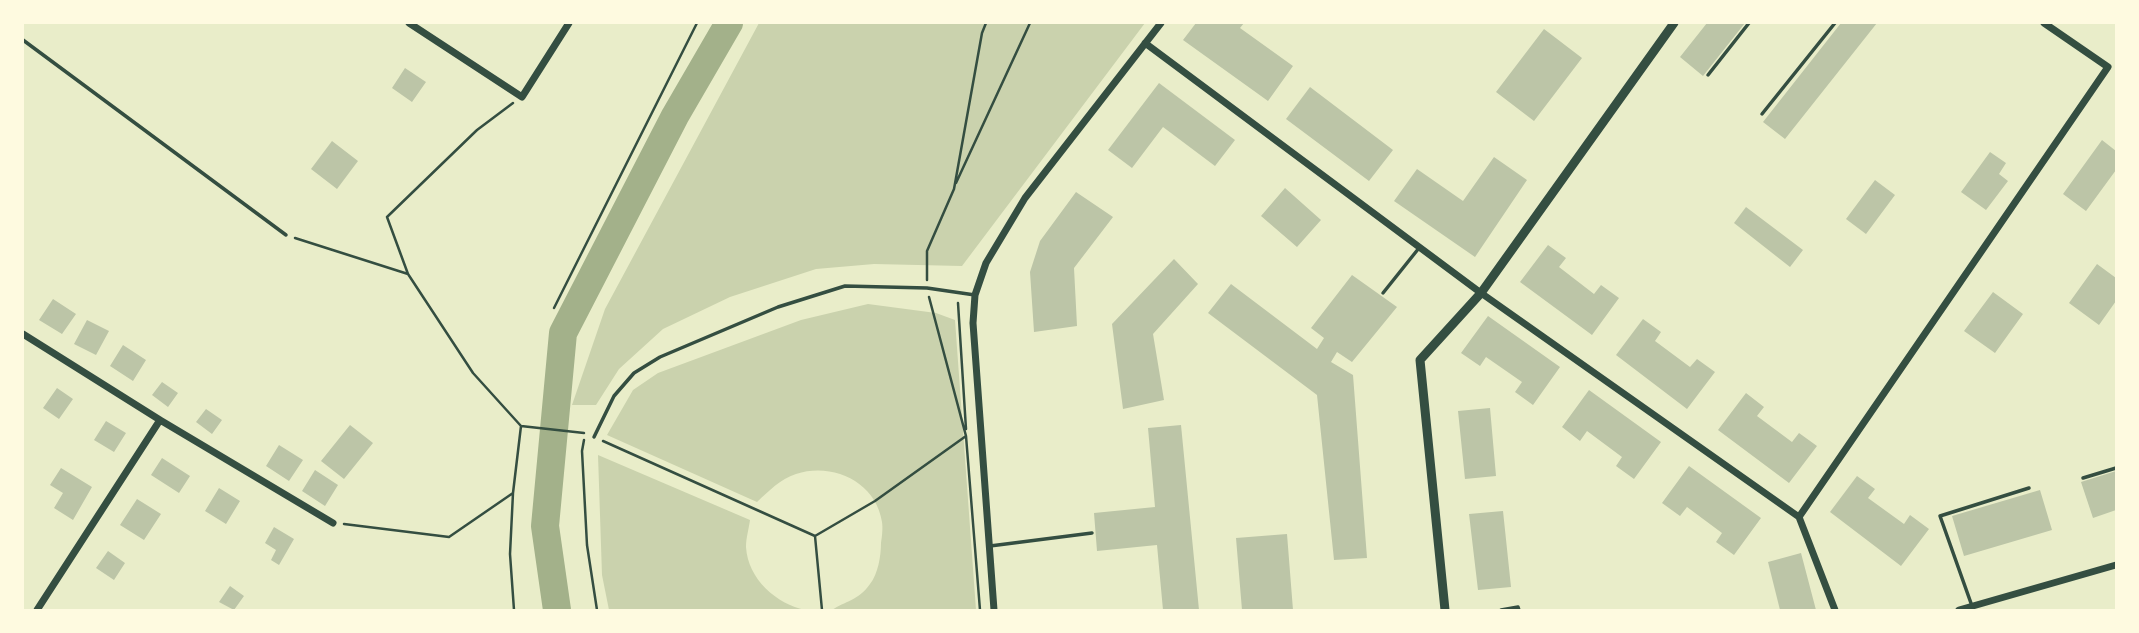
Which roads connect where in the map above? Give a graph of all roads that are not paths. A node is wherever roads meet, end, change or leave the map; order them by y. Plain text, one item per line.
1 (409, 23) edge
2 (569, 23) edge
3 (1161, 23) edge
4 (1674, 23) edge
5 (1749, 23) edge
6 (1835, 23) edge
7 (2045, 23) edge
8 (23, 40) edge
9 (1145, 43) junction
10 (2112, 66) edge
11 (1708, 75) dead end
12 (1762, 114) dead end
13 (286, 235) road end
14 (1419, 247) junction
15 (1383, 293) dead end
16 (1481, 293) junction
17 (975, 295) junction
18 (23, 334) edge
19 (160, 420) junction
20 (594, 437) road end
21 (2116, 468) edge
22 (2083, 478) dead end
23 (2029, 488) dead end
24 (1799, 517) junction
25 (333, 523) road end
26 (1092, 533) dead end
27 (989, 546) junction
28 (2116, 565) edge
29 (1972, 606) junction
30 (37, 610) edge
31 (994, 610) edge
32 (1445, 610) edge
33 (1501, 610) edge
34 (1519, 610) edge
35 (1835, 610) edge
36 (1959, 610) edge

1 - 2 street
3 - 9 street
4 - 16 street
5 - 11 lane
6 - 12 lane
7 - 10 street
8 - 13 lane
9 - 14 street
9 - 17 street
10 - 24 street
14 - 15 lane
14 - 16 street
16 - 24 street
16 - 32 street
17 - 20 lane
17 - 27 street
18 - 19 street
19 - 25 street
19 - 30 street
21 - 22 lane
23 - 29 lane
24 - 35 street
26 - 27 lane
27 - 31 street
28 - 29 street
29 - 36 street
33 - 34 lane

